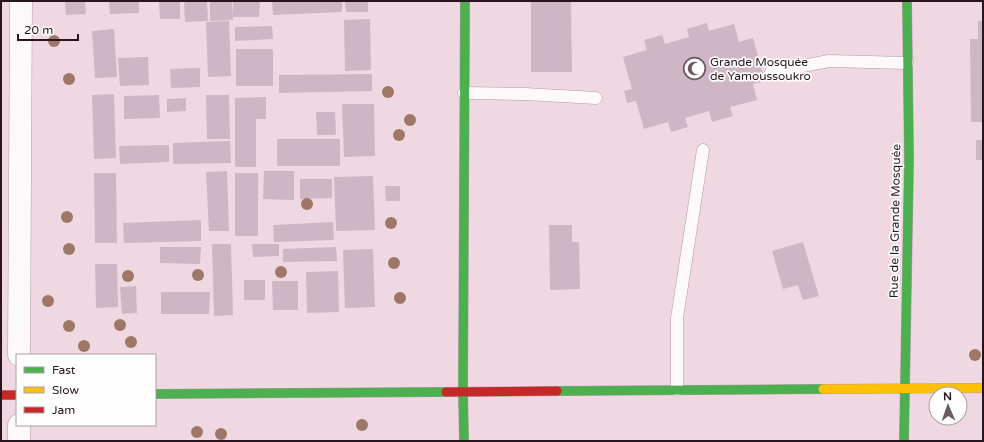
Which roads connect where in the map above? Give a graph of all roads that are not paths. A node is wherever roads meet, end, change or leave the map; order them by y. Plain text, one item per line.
1 (21, 1) edge
2 (465, 1) edge
3 (907, 1) edge
4 (908, 64) junction
5 (771, 72) dead end
6 (464, 94) junction
7 (596, 98) dead end
8 (703, 150) dead end
9 (19, 354) edge
10 (983, 388) edge
11 (905, 389) junction
12 (678, 390) junction
13 (463, 392) junction
14 (156, 394) edge
15 (1, 395) edge
16 (16, 395) edge
17 (19, 426) edge
18 (19, 441) edge
19 (464, 441) edge
20 (904, 441) edge

1 - 9 street
2 - 6 street
3 - 4 street, Rue de la Grande Mosquée
4 - 5 lane
4 - 11 street, Rue de la Grande Mosquée
6 - 7 lane
6 - 13 street
8 - 12 lane
10 - 11 street
11 - 12 street
11 - 20 street, Rue de la Grande Mosquée
12 - 13 street
13 - 14 street
13 - 19 street
15 - 16 street
17 - 18 street

